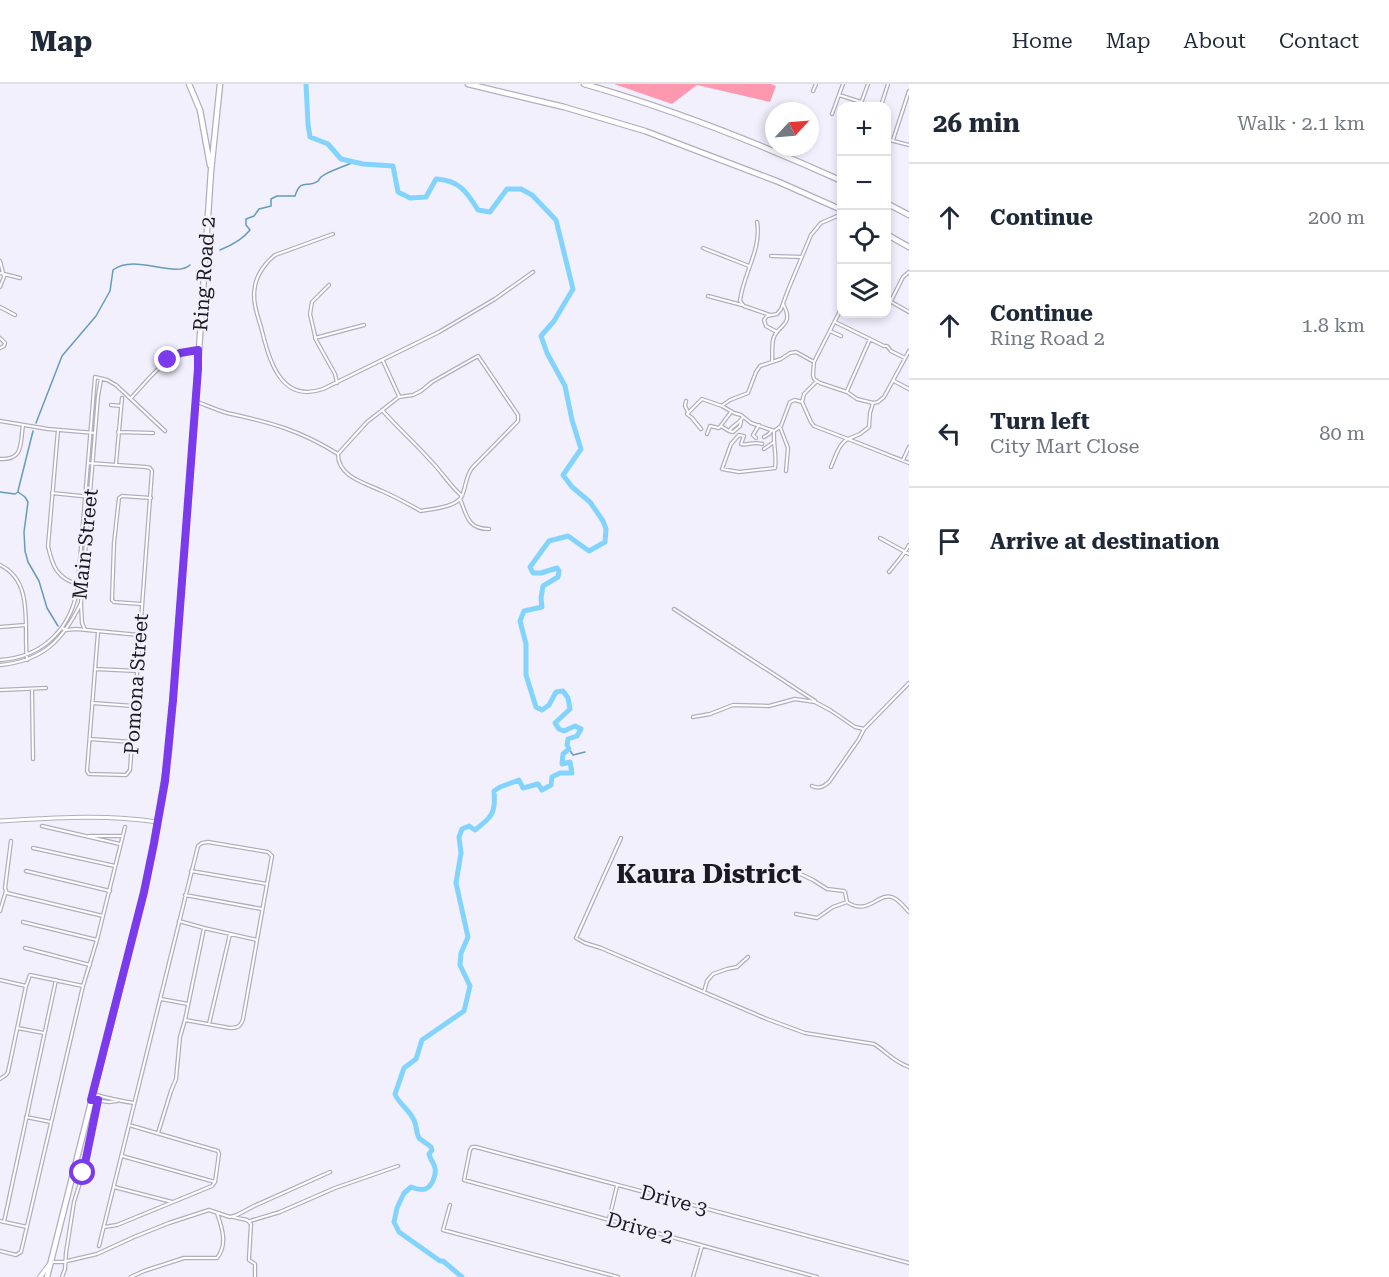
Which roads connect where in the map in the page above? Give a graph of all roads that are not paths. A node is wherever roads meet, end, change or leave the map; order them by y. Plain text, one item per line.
1 (189, 84) edge
2 (220, 84) edge
3 (468, 84) edge
4 (584, 84) edge
5 (816, 84) edge
6 (843, 84) edge
7 (868, 84) edge
8 (888, 84) edge
9 (813, 91) dead end
10 (909, 91) edge
11 (839, 95) junction
12 (861, 102) joint
13 (882, 102) edge
14 (832, 114) dead end
15 (204, 130) junction
16 (215, 132) junction
17 (893, 140) joint
18 (909, 145) edge
19 (211, 171) junction
20 (837, 177) edge
21 (891, 206) edge
22 (838, 210) edge
23 (837, 215) edge
24 (909, 215) edge
25 (757, 222) dead end
26 (333, 234) dead end
27 (891, 237) edge
28 (909, 247) edge
29 (703, 248) dead end
30 (771, 256) dead end
31 (801, 257) junction
32 (0, 261) edge
33 (749, 266) junction
34 (533, 272) dead end
35 (909, 272) edge
36 (0, 273) edge
37 (4, 274) junction
38 (20, 278) dead end
39 (329, 285) dead end
40 (0, 287) edge
41 (708, 296) dead end
42 (891, 302) joint
43 (783, 304) junction
44 (742, 305) junction
45 (0, 307) edge
46 (909, 312) edge
47 (15, 315) dead end
48 (771, 315) junction
49 (837, 318) edge
50 (835, 322) junction
51 (364, 325) dead end
52 (831, 331) junction
53 (777, 332) junction
54 (841, 336) dead end
55 (0, 338) edge
56 (315, 338) junction
57 (870, 339) junction
58 (0, 348) edge
59 (198, 350) junction
60 (909, 351) edge
61 (906, 358) junction
62 (383, 361) junction
63 (772, 362) junction
64 (814, 362) junction
65 (101, 379) junction
66 (817, 381) junction
67 (894, 381) junction
68 (337, 383) junction
69 (909, 389) edge
70 (847, 392) junction
71 (93, 395) junction
72 (98, 396) junction
73 (399, 397) junction
74 (122, 398) dead end
75 (131, 398) junction
76 (195, 401) junction
77 (686, 401) dead end
78 (802, 402) junction
79 (873, 403) junction
80 (111, 405) dead end
81 (121, 406) junction
82 (722, 406) junction
83 (382, 410) junction
84 (682, 412) dead end
85 (731, 412) junction
86 (687, 413) junction
87 (92, 416) junction
88 (97, 417) junction
89 (743, 417) junction
90 (0, 421) edge
91 (23, 425) junction
92 (759, 425) junction
93 (721, 426) junction
94 (780, 427) junction
95 (701, 429) dead end
96 (58, 430) junction
97 (165, 431) dead end
98 (773, 431) junction
99 (90, 432) junction
100 (118, 432) junction
101 (96, 433) junction
102 (153, 433) dead end
103 (707, 434) dead end
104 (764, 437) dead end
105 (756, 438) dead end
106 (849, 439) junction
107 (774, 442) junction
108 (762, 444) dead end
109 (909, 447) edge
110 (764, 449) dead end
111 (338, 454) junction
112 (0, 459) edge
113 (903, 460) junction
114 (88, 463) junction
115 (93, 463) junction
116 (909, 463) edge
117 (116, 464) junction
118 (831, 467) dead end
119 (786, 471) dead end
120 (52, 493) junction
121 (85, 497) junction
122 (90, 497) junction
123 (461, 497) junction
124 (151, 498) junction
125 (489, 529) dead end
126 (880, 538) dead end
127 (909, 545) edge
128 (907, 553) edge
129 (0, 565) edge
130 (889, 572) dead end
131 (78, 584) junction
132 (81, 603) junction
133 (142, 604) junction
134 (674, 609) dead end
135 (66, 622) junction
136 (70, 624) junction
137 (25, 625) junction
138 (0, 627) edge
139 (62, 628) junction
140 (76, 629) junction
141 (66, 630) junction
142 (85, 630) junction
143 (98, 632) junction
144 (139, 635) junction
145 (27, 654) junction
146 (0, 660) edge
147 (27, 660) junction
148 (0, 665) edge
149 (95, 669) junction
150 (137, 671) junction
151 (909, 683) edge
152 (46, 688) dead end
153 (32, 689) junction
154 (0, 690) edge
155 (92, 703) junction
156 (820, 704) junction
157 (134, 706) junction
158 (693, 717) dead end
159 (864, 729) junction
160 (90, 739) junction
161 (132, 742) junction
162 (33, 759) dead end
163 (812, 786) dead end
164 (0, 821) edge
165 (158, 822) junction
166 (42, 826) dead end
167 (125, 827) dead end
168 (85, 836) junction
169 (122, 836) junction
170 (621, 838) dead end
171 (11, 841) dead end
172 (120, 844) junction
173 (33, 848) dead end
174 (115, 866) junction
175 (769, 869) dead end
176 (26, 871) dead end
177 (191, 871) junction
178 (267, 884) junction
179 (6, 891) junction
180 (110, 891) junction
181 (186, 895) junction
182 (847, 902) junction
183 (262, 909) junction
184 (0, 911) edge
185 (909, 912) edge
186 (796, 914) dead end
187 (103, 916) junction
188 (179, 921) junction
189 (23, 922) dead end
190 (204, 928) junction
191 (230, 934) junction
192 (97, 940) junction
193 (257, 940) junction
194 (25, 948) dead end
195 (748, 957) dead end
196 (90, 965) junction
197 (56, 980) junction
198 (0, 981) edge
199 (26, 986) junction
200 (83, 986) junction
201 (704, 992) junction
202 (161, 999) junction
203 (188, 1004) junction
204 (185, 1020) junction
205 (209, 1024) junction
206 (17, 1028) junction
207 (44, 1034) junction
208 (909, 1067) edge
209 (0, 1079) edge
210 (91, 1097) junction
211 (98, 1100) junction
212 (117, 1101) junction
213 (134, 1103) junction
214 (26, 1117) junction
215 (51, 1122) junction
216 (129, 1125) junction
217 (158, 1133) junction
218 (121, 1156) junction
219 (398, 1166) dead end
220 (330, 1172) dead end
221 (463, 1179) joint
222 (214, 1182) junction
223 (617, 1185) junction
224 (114, 1186) junction
225 (172, 1202) junction
226 (450, 1205) dead end
227 (218, 1213) junction
228 (230, 1217) junction
229 (609, 1219) junction
230 (250, 1221) junction
231 (2, 1222) edge
232 (27, 1227) junction
233 (104, 1227) junction
234 (99, 1246) dead end
235 (702, 1246) junction
236 (0, 1251) edge
237 (51, 1262) junction
238 (66, 1262) junction
239 (909, 1263) edge
240 (40, 1277) edge
241 (47, 1277) edge
242 (62, 1277) edge
243 (131, 1277) edge
244 (255, 1277) edge
245 (618, 1277) edge
246 (693, 1277) edge
247 (818, 1277) edge

1 - 15 main road
2 - 16 main road, Ring Road 2
3 - 22 main road
4 - 20 main road
5 - 9 street
6 - 11 street
7 - 12 street
8 - 13 street
10 - 17 street
11 - 12 street
11 - 14 street
15 - 16 main road
15 - 19 main road
16 - 19 main road, Ring Road 2
17 - 18 street
19 - 59 main road, Ring Road 2
21 - 24 main road
23 - 31 street
25 - 33 street
26 - 68 street
27 - 28 main road
29 - 33 street
30 - 31 street
31 - 43 street
32 - 37 street
33 - 44 street
34 - 62 street
35 - 42 street
36 - 37 street
37 - 38 street
37 - 40 street
39 - 56 street
41 - 44 street
42 - 46 street
43 - 48 street
43 - 53 street
44 - 48 street
45 - 47 street
48 - 53 street
49 - 50 street
50 - 52 street
50 - 57 street
51 - 56 street
52 - 54 street
52 - 64 street
53 - 63 street
55 - 58 street
56 - 68 street
57 - 61 street
57 - 70 street
59 - 75 street
59 - 76 main road, Ring Road 2
60 - 61 street
61 - 67 street
62 - 68 street
62 - 73 street
63 - 64 street
63 - 82 street
64 - 66 street
65 - 71 street, Main Street
65 - 72 street, Main Street
65 - 75 street
66 - 70 street
66 - 78 street
67 - 69 street
67 - 79 street
70 - 79 street
71 - 72 street
71 - 87 street, Main Street
72 - 88 street, Main Street
73 - 83 street
73 - 123 street
74 - 81 street
75 - 97 street
76 - 111 street
76 - 165 main road, Ring Road 2
77 - 86 street
78 - 94 street
78 - 106 street
79 - 106 street
80 - 81 street
81 - 100 street
82 - 85 street
82 - 86 street
83 - 111 street
83 - 123 street
84 - 86 street
85 - 89 street
85 - 93 street
86 - 95 street
87 - 88 street
87 - 99 street, Main Street
88 - 101 street, Main Street
89 - 92 street
89 - 93 street
90 - 91 street
91 - 96 street
91 - 112 street
92 - 98 street
92 - 105 street
93 - 103 street
94 - 98 street
94 - 119 street
96 - 99 street
96 - 120 street
98 - 104 street
98 - 107 street
99 - 101 street
99 - 114 street, Main Street
100 - 102 street
100 - 117 street
101 - 115 street, Main Street
106 - 113 street
106 - 118 street
107 - 108 street
107 - 110 street
109 - 113 street
111 - 123 street
113 - 116 street
114 - 115 street, Pomona Street
114 - 121 street, Main Street
115 - 117 street, Pomona Street
115 - 122 street, Main Street
117 - 124 street, Pomona Street
120 - 121 street
120 - 131 street
121 - 122 street
121 - 131 street, Main Street
122 - 132 street, Main Street
123 - 125 street
124 - 133 street, Pomona Street
124 - 133 street
126 - 128 street
127 - 128 street
128 - 130 street
129 - 137 street
131 - 135 street, Main Street
132 - 136 street, Main Street
132 - 142 street
133 - 144 street, Pomona Street
134 - 156 street
135 - 136 street
135 - 139 street, Main Street
136 - 140 street
136 - 141 street, Main Street
137 - 138 street
137 - 145 street
139 - 141 street
139 - 145 street, Main Street
140 - 141 street
140 - 142 street
141 - 147 street, Main Street
142 - 143 street
143 - 144 street
143 - 149 street, Pomona Street
144 - 150 street, Pomona Street
145 - 146 street, Main Street
145 - 147 street
147 - 148 street, Main Street
149 - 150 street
149 - 155 street, Pomona Street
150 - 157 street, Pomona Street
151 - 159 street
152 - 153 street
153 - 154 street
153 - 162 street
155 - 157 street
155 - 160 street, Pomona Street
156 - 158 street
156 - 159 street
157 - 161 street, Pomona Street
159 - 163 street
160 - 161 street
160 - 161 street, Pomona Street
164 - 165 street
165 - 210 main road, Ring Road 2
166 - 168 street
167 - 169 street
168 - 169 street
168 - 172 street
169 - 172 street
170 - 201 street
171 - 179 street
172 - 174 street
173 - 174 street
174 - 180 street
175 - 182 street
176 - 180 street
177 - 178 street
177 - 178 street
177 - 181 street
178 - 183 street
179 - 184 street
179 - 187 street
180 - 187 street
181 - 183 street
181 - 188 street
182 - 185 street
182 - 186 street
183 - 193 street
187 - 192 street
188 - 190 street
188 - 202 street
189 - 192 street
190 - 191 street
190 - 203 street
191 - 193 street
191 - 205 street
192 - 196 street
193 - 205 street
194 - 196 street
195 - 201 street
196 - 200 street
197 - 199 street
197 - 200 street
197 - 207 street
198 - 199 street
199 - 206 street
200 - 215 street
201 - 208 street
202 - 203 street
202 - 213 street
203 - 204 street
204 - 205 street
204 - 217 street
206 - 207 street
206 - 209 street
207 - 214 street
210 - 211 street
210 - 212 street
210 - 237 main road, Ring Road 2
211 - 212 street
211 - 238 street
212 - 213 street
213 - 216 street
214 - 215 street
214 - 231 street
215 - 232 street
216 - 217 street
216 - 218 street
217 - 222 street
218 - 222 street
218 - 224 street
219 - 230 street
220 - 228 street
221 - 223 street, Drive 3
221 - 229 street, Drive 2
222 - 225 street
223 - 229 street
223 - 239 street, Drive 3
224 - 225 street
224 - 233 street
225 - 233 street
226 - 245 street
227 - 228 street
227 - 238 street
227 - 243 street
228 - 230 street
229 - 235 street, Drive 2
230 - 244 street
231 - 232 street
232 - 236 street
233 - 234 street
235 - 246 street
235 - 247 street, Drive 2
237 - 238 street
237 - 240 main road
237 - 241 main road, Ring Road 2
238 - 242 street

